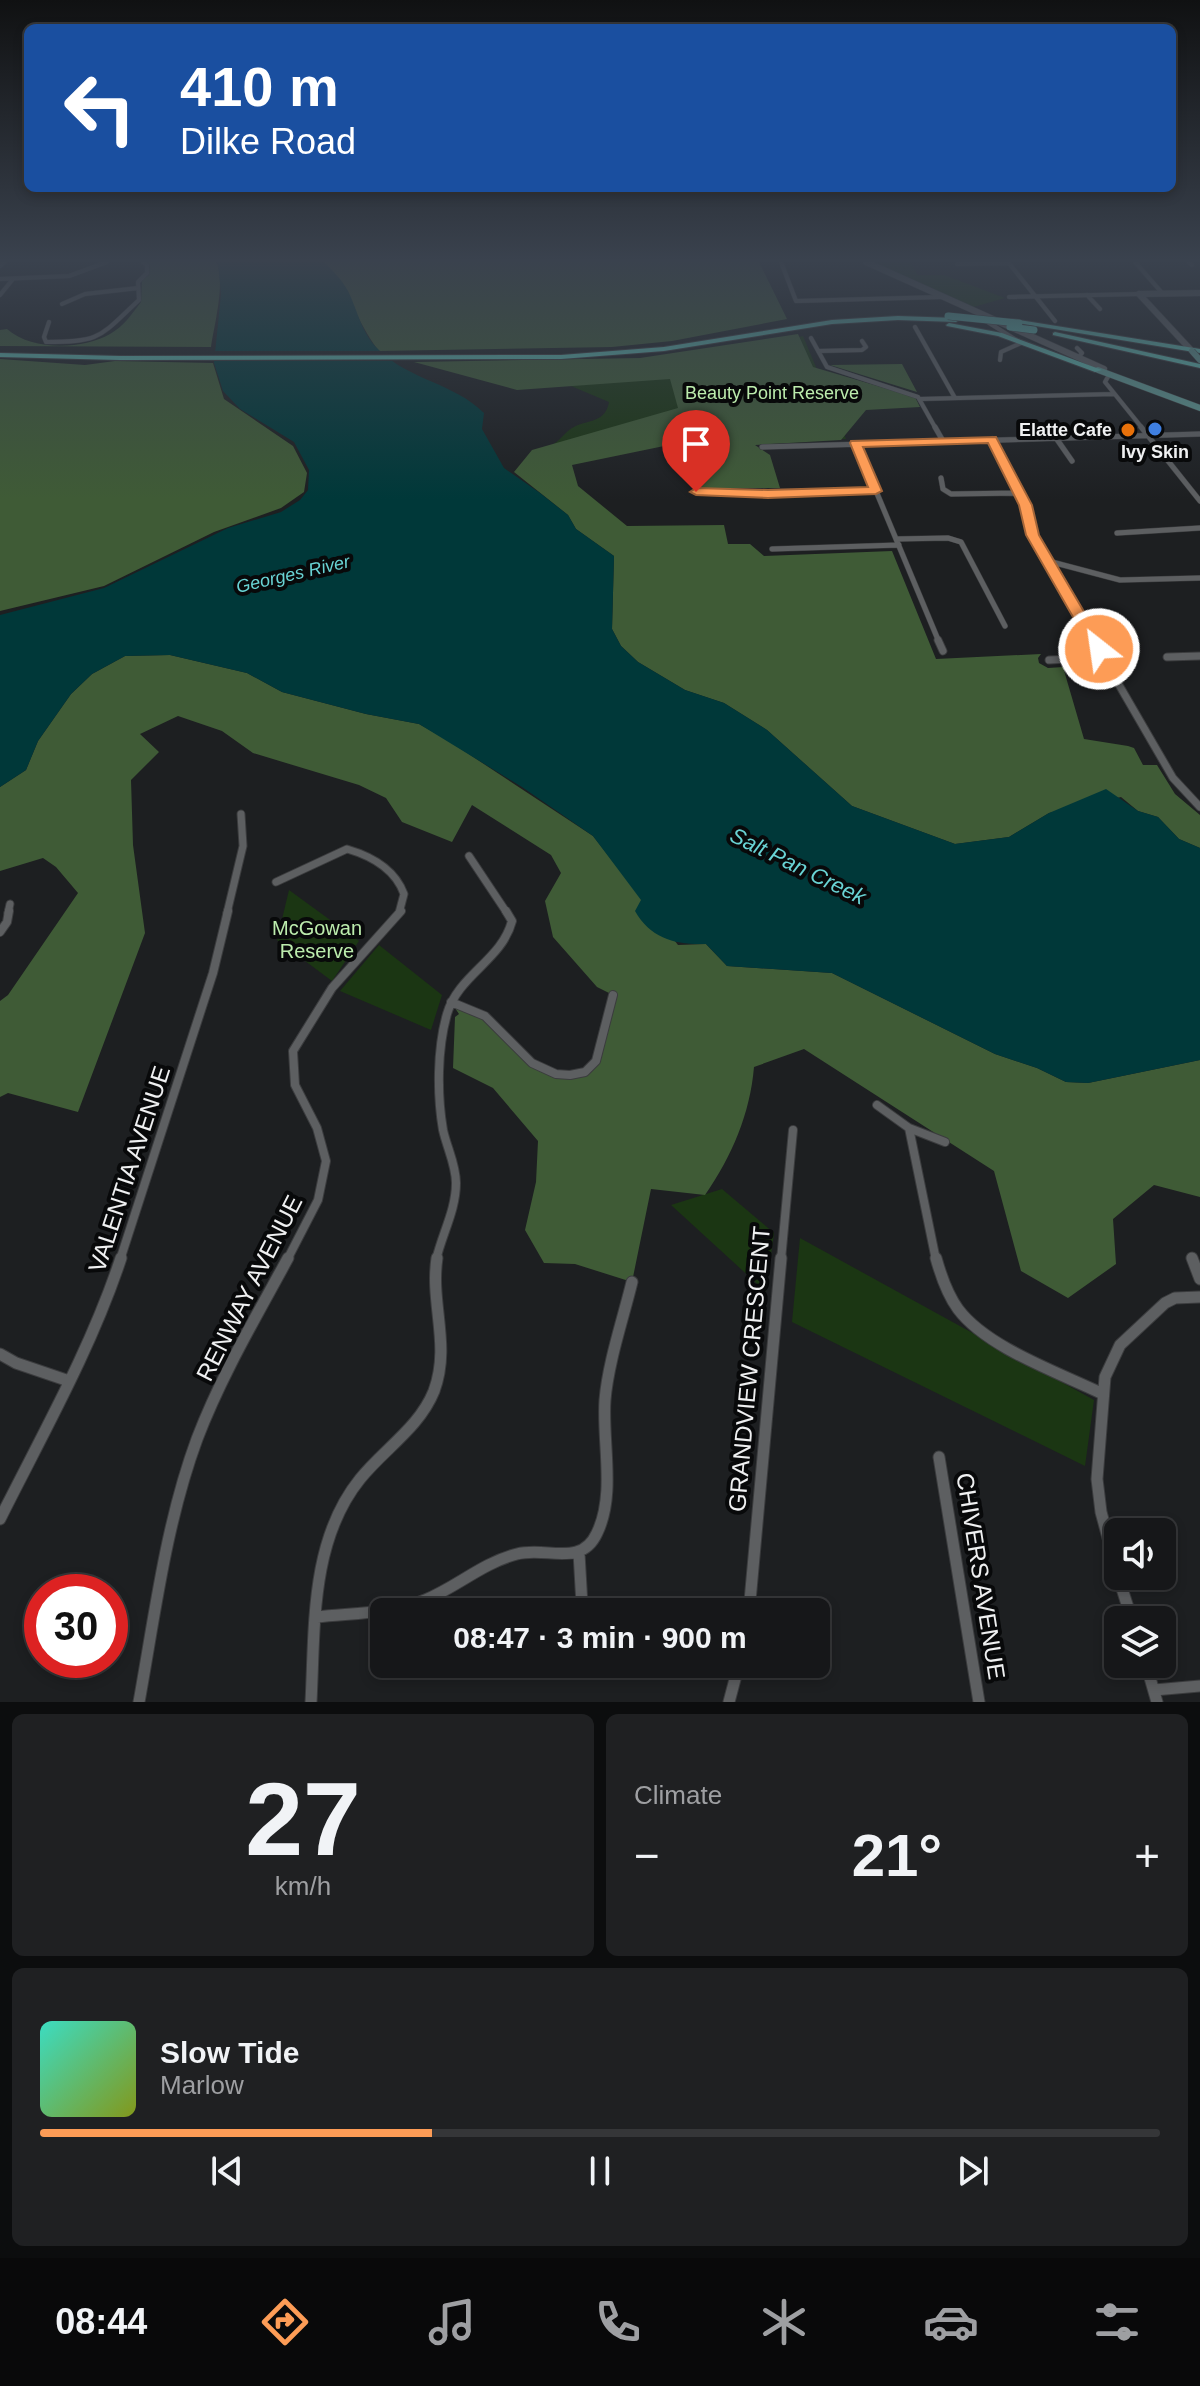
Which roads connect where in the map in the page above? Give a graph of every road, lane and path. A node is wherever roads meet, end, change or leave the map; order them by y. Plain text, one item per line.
1 (46, 341) edge
2 (83, 341) edge
3 (673, 341) edge
4 (700, 341) edge
5 (813, 341) edge
6 (862, 341) dead end
7 (923, 341) edge
8 (1020, 341) edge
9 (1021, 341) edge
10 (1034, 341) edge
11 (1040, 341) edge
12 (1108, 341) edge
13 (1108, 341) edge
14 (1122, 341) edge
15 (1077, 348) dead end
16 (818, 351) junction
17 (0, 353) edge
18 (1196, 355) edge
19 (440, 356) junction
20 (1078, 358) junction
21 (1000, 360) dead end
22 (1104, 371) junction
23 (1114, 394) junction
24 (955, 398) junction
25 (920, 399) junction
26 (1200, 406) edge
27 (1200, 434) edge
28 (1147, 435) junction
29 (1056, 438) junction
30 (992, 439) junction
31 (943, 441) junction
32 (856, 443) junction
33 (762, 447) dead end
34 (1072, 461) dead end
35 (941, 478) dead end
36 (876, 491) junction
37 (944, 491) junction
38 (696, 492) dead end
39 (937, 492) dead end
40 (1018, 493) junction
41 (1200, 501) edge
42 (1200, 528) edge
43 (1117, 533) dead end
44 (897, 542) junction
45 (772, 549) dead end
46 (1048, 561) junction
47 (1200, 578) edge
48 (1005, 626) dead end
49 (943, 651) dead end
50 (1200, 656) edge
51 (1116, 657) dead end
52 (1167, 657) dead end
53 (1104, 658) junction
54 (1049, 660) dead end
55 (1200, 807) edge
56 (241, 814) dead end
57 (469, 856) dead end
58 (276, 882) dead end
59 (10, 904) dead end
60 (0, 932) edge
61 (613, 995) dead end
62 (451, 1002) junction
63 (877, 1105) dead end
64 (909, 1128) junction
65 (793, 1130) dead end
66 (945, 1142) dead end
67 (1192, 1258) dead end
68 (1200, 1279) edge
69 (632, 1282) dead end
70 (1200, 1297) edge
71 (0, 1354) edge
72 (69, 1381) junction
73 (1103, 1394) junction
74 (939, 1457) dead end
75 (0, 1519) edge
76 (1104, 1520) edge
77 (579, 1553) junction
78 (582, 1598) edge
79 (750, 1598) edge
80 (317, 1617) junction
81 (735, 1678) edge
82 (1200, 1686) edge
83 (1156, 1696) edge
84 (139, 1702) edge
85 (311, 1702) edge
86 (729, 1702) edge
87 (979, 1702) edge

1 - 2 street
3 - 19 highway
4 - 19 highway
5 - 16 street
6 - 16 street
7 - 24 street
8 - 21 street
9 - 22 highway
10 - 22 main road
11 - 20 main road
12 - 18 highway
13 - 18 highway
14 - 18 highway, bridge
15 - 20 street
16 - 25 street
17 - 19 highway
20 - 22 main road
22 - 23 street
22 - 26 main road
23 - 24 street
23 - 28 street
24 - 25 street
25 - 31 street
27 - 28 street
28 - 29 street
28 - 41 street
29 - 30 street
29 - 34 street
30 - 31 street
30 - 40 street
31 - 32 street
32 - 33 street
32 - 36 street
35 - 37 street
36 - 38 street
36 - 44 street
37 - 39 street
37 - 40 street
40 - 46 street
42 - 43 street
44 - 45 street
44 - 48 street
44 - 49 street
46 - 47 street
46 - 53 street
50 - 52 street
51 - 53 street
53 - 54 street
53 - 55 street
56 - 72 street, VALENTIA AVENUE
57 - 62 street
58 - 84 street, RENWAY AVENUE
59 - 60 street
61 - 62 street
62 - 80 street
63 - 64 street
64 - 66 street
64 - 73 street
65 - 79 street, GRANDVIEW CRESCENT
67 - 68 street
69 - 77 street
70 - 73 street
71 - 72 street
72 - 75 street, VALENTIA AVENUE
73 - 76 street
74 - 87 street, CHIVERS AVENUE
77 - 78 street
77 - 80 street
80 - 85 street
81 - 86 street
82 - 83 street

